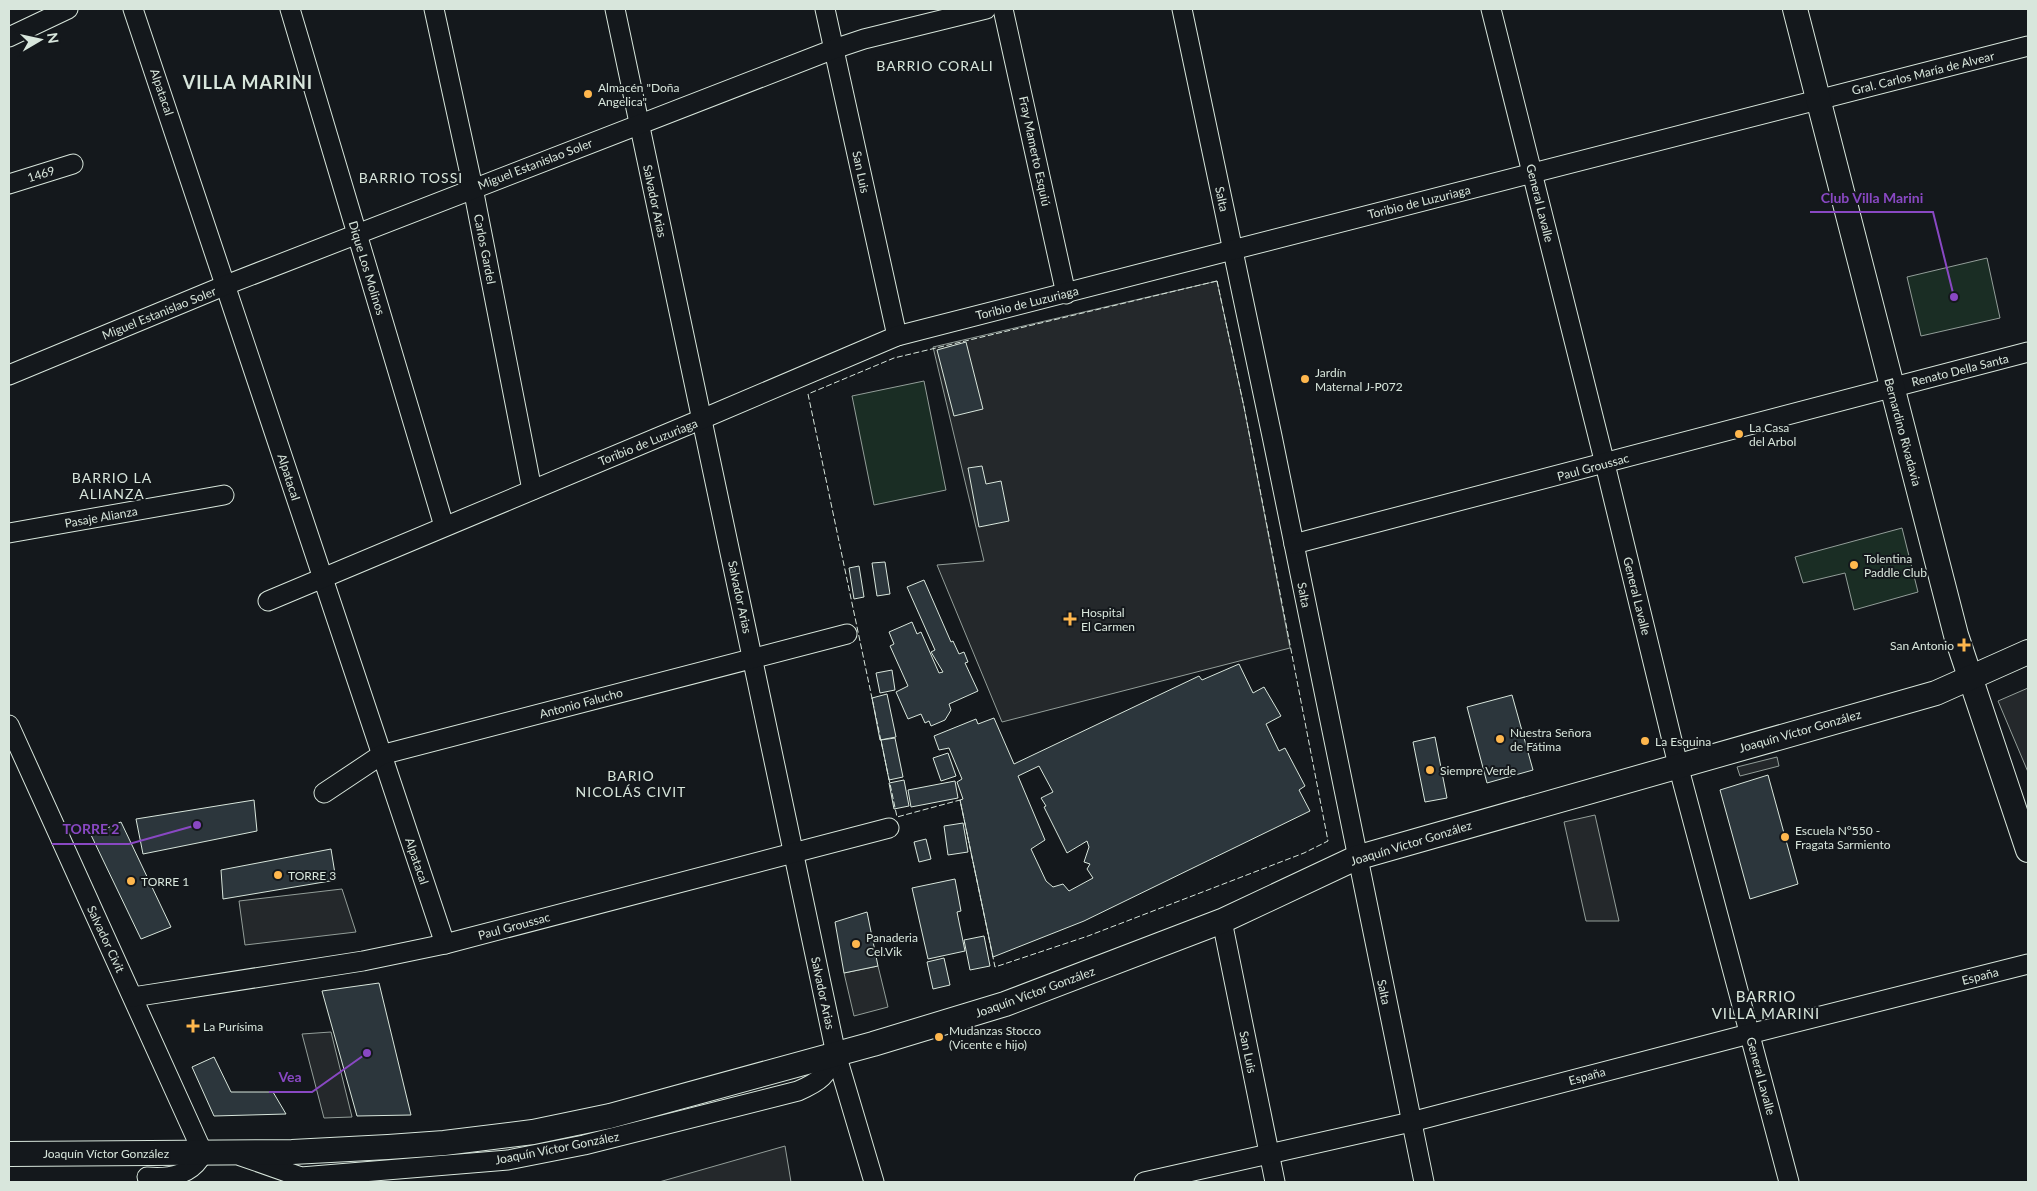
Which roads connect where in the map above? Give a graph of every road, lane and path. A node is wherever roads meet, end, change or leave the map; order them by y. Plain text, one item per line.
1 (68, 9) edge
2 (134, 9) edge
3 (290, 9) edge
4 (434, 9) edge
5 (615, 9) edge
6 (825, 9) edge
7 (986, 9) edge
8 (1003, 9) edge
9 (1182, 9) edge
10 (1491, 9) edge
11 (1795, 9) edge
12 (9, 37) edge
13 (2028, 46) edge
14 (834, 49) junction
15 (1818, 100) junction
16 (638, 124) junction
17 (73, 164) dead end
18 (1532, 173) junction
19 (9, 184) edge
20 (473, 188) junction
21 (357, 235) junction
22 (1233, 250) junction
23 (226, 285) junction
24 (1066, 294) junction
25 (896, 336) junction
26 (2028, 352) edge
27 (9, 375) edge
28 (1891, 387) junction
29 (702, 420) junction
30 (1605, 464) junction
31 (532, 490) junction
32 (224, 495) dead end
33 (444, 526) junction
34 (9, 533) edge
35 (1294, 544) junction
36 (323, 578) junction
37 (268, 601) dead end
38 (846, 634) dead end
39 (2028, 652) edge
40 (752, 658) junction
41 (1970, 678) junction
42 (9, 725) edge
43 (381, 755) junction
44 (1678, 765) junction
45 (324, 793) dead end
46 (890, 828) dead end
47 (2028, 850) edge
48 (794, 853) junction
49 (1356, 858) junction
50 (1222, 921) junction
51 (445, 944) junction
52 (2028, 964) edge
53 (133, 997) junction
54 (1750, 1034) junction
55 (836, 1054) junction
56 (1411, 1122) junction
57 (122, 1153) junction
58 (203, 1153) junction
59 (9, 1154) edge
60 (1270, 1155) junction
61 (148, 1179) edge
62 (874, 1182) edge
63 (1144, 1182) edge
64 (1275, 1182) edge
65 (1424, 1182) edge
66 (1789, 1182) edge

1 - 12 street
2 - 23 street, Alpatacal
3 - 21 street, Dique Los Molinos
4 - 20 street, Carlos Gardel
5 - 16 street, Salvador Arias
6 - 14 street, San Luis
7 - 14 street, Miguel Estanislao Soler
8 - 24 street, Fray Mamerto Esquiú
9 - 22 street, Salta
10 - 18 street, General Lavalle
11 - 15 main road, Bernardino Rivadavia
13 - 15 street, Gral. Carlos María de Alvear
14 - 16 street, Miguel Estanislao Soler
14 - 25 street, San Luis
15 - 18 street, Toribio de Luzuriaga
15 - 28 main road, Bernardino Rivadavia
16 - 20 street, Miguel Estanislao Soler
16 - 29 street, Salvador Arias
17 - 19 street, 1469
18 - 22 street, Toribio de Luzuriaga
18 - 30 street, General Lavalle
20 - 21 street, Miguel Estanislao Soler
20 - 31 street, Carlos Gardel
21 - 23 street, Miguel Estanislao Soler
21 - 33 street, Dique Los Molinos
22 - 24 street, Toribio de Luzuriaga
22 - 35 street, Salta
23 - 27 street, Miguel Estanislao Soler
23 - 36 street, Alpatacal
24 - 25 street, Toribio de Luzuriaga
25 - 29 street, Toribio de Luzuriaga
26 - 28 street, Renato Della Santa
28 - 30 street, Paul Groussac
28 - 41 main road, Bernardino Rivadavia
29 - 31 street, Toribio de Luzuriaga
29 - 40 street, Salvador Arias
30 - 35 street, Paul Groussac
30 - 44 street, General Lavalle
31 - 33 street, Toribio de Luzuriaga
32 - 34 street, Pasaje Alianza
33 - 36 street, Toribio de Luzuriaga
35 - 49 street, Salta
36 - 37 street, Toribio de Luzuriaga
36 - 43 street, Alpatacal
38 - 40 street, Antonio Falucho
39 - 41 main road, Joaquín Víctor González
40 - 43 street, Antonio Falucho
40 - 48 street, Salvador Arias
41 - 44 main road, Joaquín Víctor González
41 - 47 main road, Bernardino Rivadavia
42 - 53 street, Salvador Civit
43 - 45 street, Antonio Falucho
43 - 51 street, Alpatacal
44 - 49 main road, Joaquín Víctor González
44 - 54 street, General Lavalle
46 - 48 street, Paul Groussac
48 - 51 street, Paul Groussac
48 - 55 street, Salvador Arias
49 - 50 main road, Joaquín Víctor González
49 - 56 street, Salta
50 - 55 main road, Joaquín Víctor González
50 - 60 street, San Luis
51 - 53 street, Paul Groussac
52 - 54 street, España
53 - 58 street, Salvador Civit
54 - 56 street, España
54 - 66 street, General Lavalle
55 - 58 main road, Joaquín Víctor González
55 - 62 street, Salvador Arias
56 - 60 street, España
56 - 65 street, Salta
57 - 58 main road, Joaquín Víctor González
57 - 59 main road, Joaquín Víctor González
57 - 61 street
58 - 61 street, Joaquín Víctor González
60 - 63 street, España
60 - 64 street, San Luis

